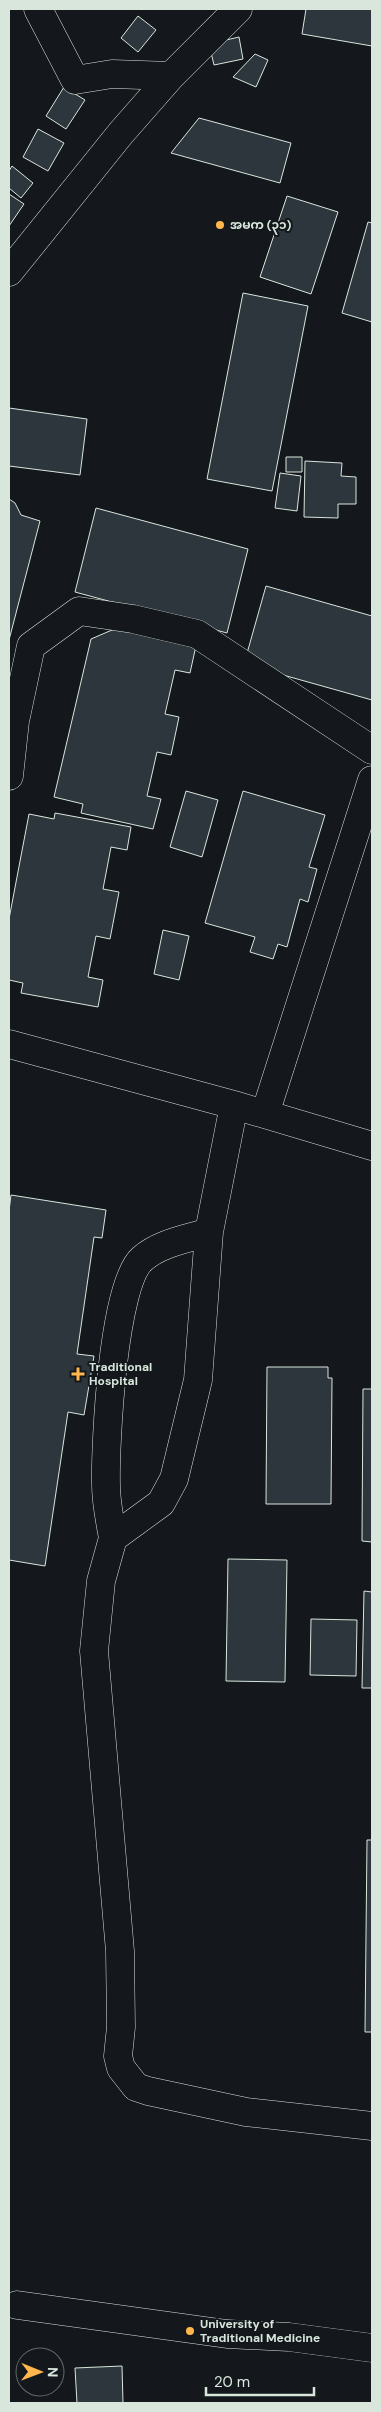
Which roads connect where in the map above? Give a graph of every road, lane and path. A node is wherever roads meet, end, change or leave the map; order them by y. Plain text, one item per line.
1 (38, 9) edge
2 (238, 9) edge
3 (171, 76) junction
4 (9, 272) edge
5 (372, 750) edge
6 (9, 776) edge
7 (372, 780) edge
8 (9, 1044) edge
9 (234, 1105) junction
10 (265, 1114) junction
11 (372, 1146) edge
12 (209, 1232) junction
13 (113, 1538) junction
14 (372, 2126) edge
15 (17, 2306) dead end
16 (372, 2348) edge

1 - 3 street
2 - 3 street
3 - 4 street
5 - 6 street
7 - 10 street
8 - 9 street
9 - 10 street
9 - 12 street
10 - 11 street
12 - 13 street
12 - 13 street
13 - 14 street
15 - 16 street

